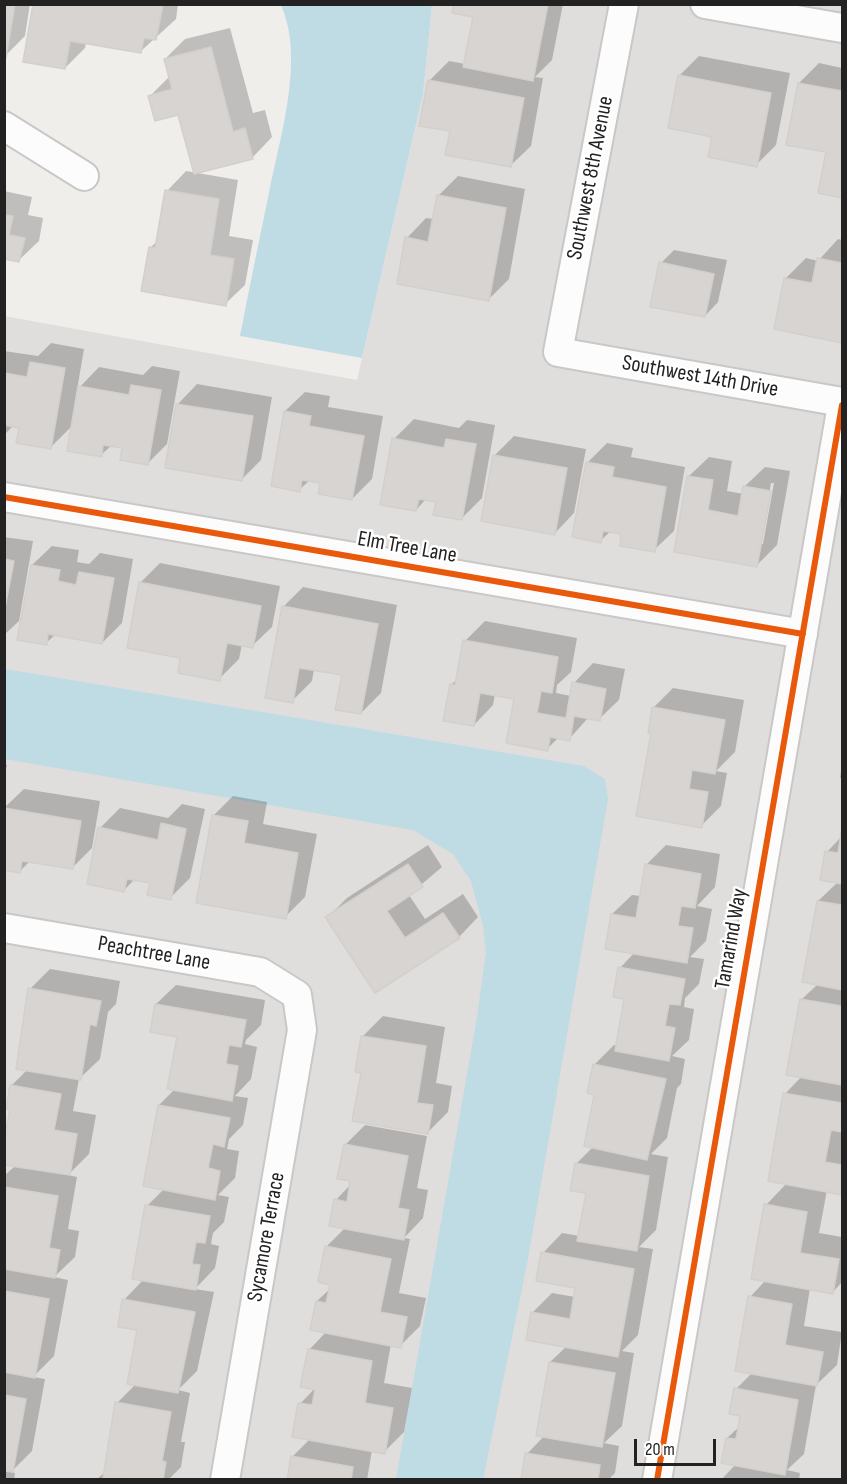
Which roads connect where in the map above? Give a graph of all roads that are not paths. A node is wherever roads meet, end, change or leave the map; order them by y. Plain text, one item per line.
1 (624, 4) edge
2 (705, 4) edge
3 (843, 28) edge
4 (4, 126) edge
5 (84, 176) dead end
6 (558, 352) joint
7 (843, 403) edge
8 (4, 497) edge
9 (803, 634) junction
10 (4, 928) edge
11 (297, 995) joint
12 (225, 1479) edge
13 (657, 1479) edge

1 - 6 street, Southwest 8th Avenue
2 - 3 street
4 - 5 street
6 - 7 street, Southwest 14th Drive
7 - 9 street, Tamarind Way
8 - 9 street, Elm Tree Lane
9 - 13 street, Tamarind Way
10 - 11 street, Peachtree Lane
11 - 12 street, Sycamore Terrace

